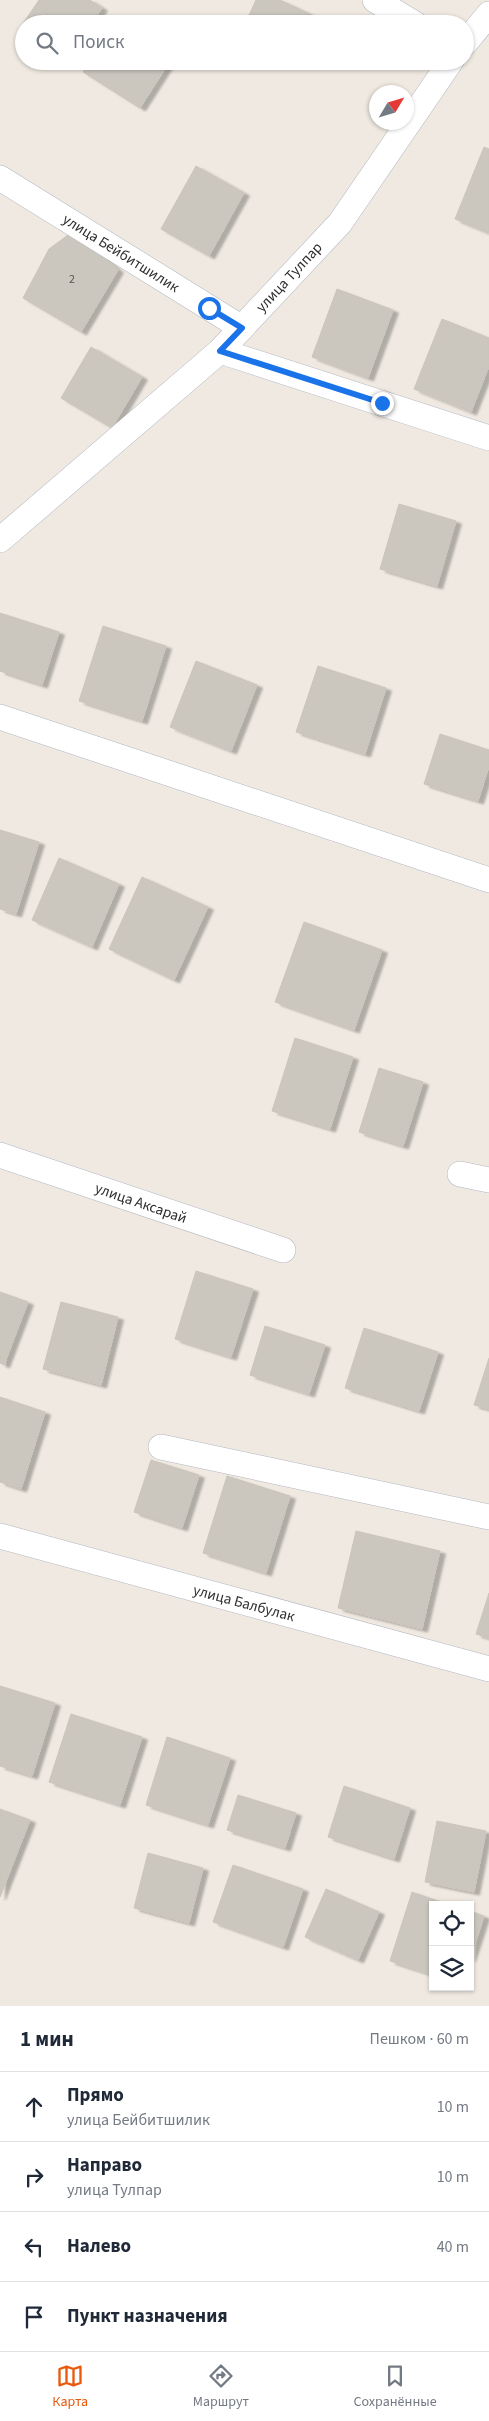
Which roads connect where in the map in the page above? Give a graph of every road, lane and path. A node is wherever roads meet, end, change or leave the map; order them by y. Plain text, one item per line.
1 (375, 0) edge
2 (489, 14) edge
3 (400, 15) edge
4 (474, 32) edge
5 (446, 70) edge
6 (0, 178) edge
7 (242, 328) junction
8 (220, 351) junction
9 (489, 438) edge
10 (0, 540) edge
11 (0, 717) edge
12 (489, 880) edge
13 (0, 1155) edge
14 (460, 1174) dead end
15 (489, 1180) edge
16 (283, 1250) dead end
17 (160, 1447) dead end
18 (489, 1517) edge
19 (0, 1536) edge
20 (489, 1669) edge

1 - 3 street
2 - 4 street
5 - 7 street, улица Тулпар
6 - 7 street, улица Бейбитшилик
7 - 8 street, улица Тулпар
8 - 9 street
8 - 10 street, улица Тулпар
11 - 12 street
13 - 16 street, улица Аксарай
14 - 15 street
17 - 18 street
19 - 20 street, улица Балбулак

